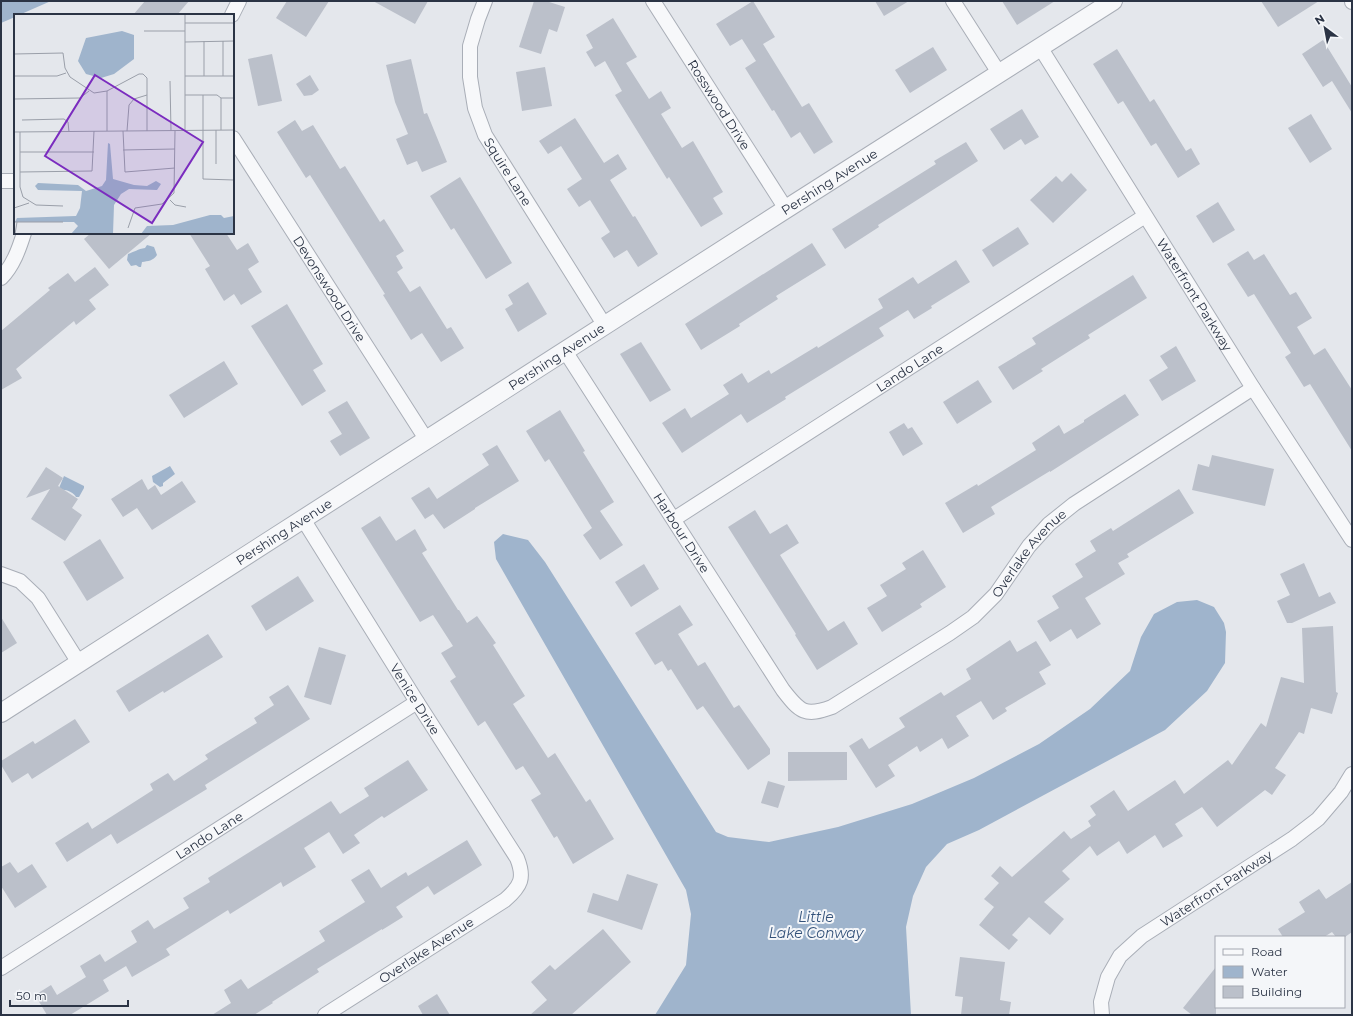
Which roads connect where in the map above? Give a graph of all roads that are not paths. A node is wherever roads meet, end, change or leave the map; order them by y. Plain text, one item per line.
1 (239, 1) edge
2 (485, 1) edge
3 (653, 1) edge
4 (953, 1) edge
5 (1113, 1) edge
6 (232, 14) edge
7 (1040, 47) junction
8 (999, 73) junction
9 (234, 140) edge
10 (1, 181) edge
11 (14, 181) edge
12 (786, 209) junction
13 (1145, 216) junction
14 (24, 234) edge
15 (1, 278) edge
16 (605, 326) junction
17 (565, 351) junction
18 (1253, 388) junction
19 (426, 439) junction
20 (303, 519) junction
21 (674, 519) junction
22 (1352, 540) edge
23 (1, 574) edge
24 (80, 663) junction
25 (417, 702) junction
26 (804, 711) joint
27 (1, 713) edge
28 (1352, 774) edge
29 (521, 880) joint
30 (1, 968) edge
31 (325, 1015) edge
32 (1102, 1015) edge

1 - 6 street
2 - 16 street, Squire Lane
3 - 12 street, Rosswood Drive
4 - 8 street
5 - 7 street, Pershing Avenue
7 - 8 street, Pershing Avenue
7 - 13 street, Waterfront Parkway
8 - 12 street, Pershing Avenue
9 - 19 street, Devonswood Drive
10 - 11 street
12 - 16 street, Pershing Avenue
13 - 18 street, Waterfront Parkway
13 - 21 street, Lando Lane
14 - 15 street
16 - 17 street, Pershing Avenue
17 - 19 street, Pershing Avenue
17 - 21 street, Harbour Drive
18 - 22 street, Waterfront Parkway
18 - 26 street, Overlake Avenue
19 - 20 street, Pershing Avenue
20 - 24 street, Pershing Avenue
20 - 25 street, Venice Drive
21 - 26 street, Harbour Drive
23 - 24 street
24 - 27 street, Pershing Avenue
25 - 29 street, Venice Drive
25 - 30 street, Lando Lane
28 - 32 street, Waterfront Parkway
29 - 31 street, Overlake Avenue

